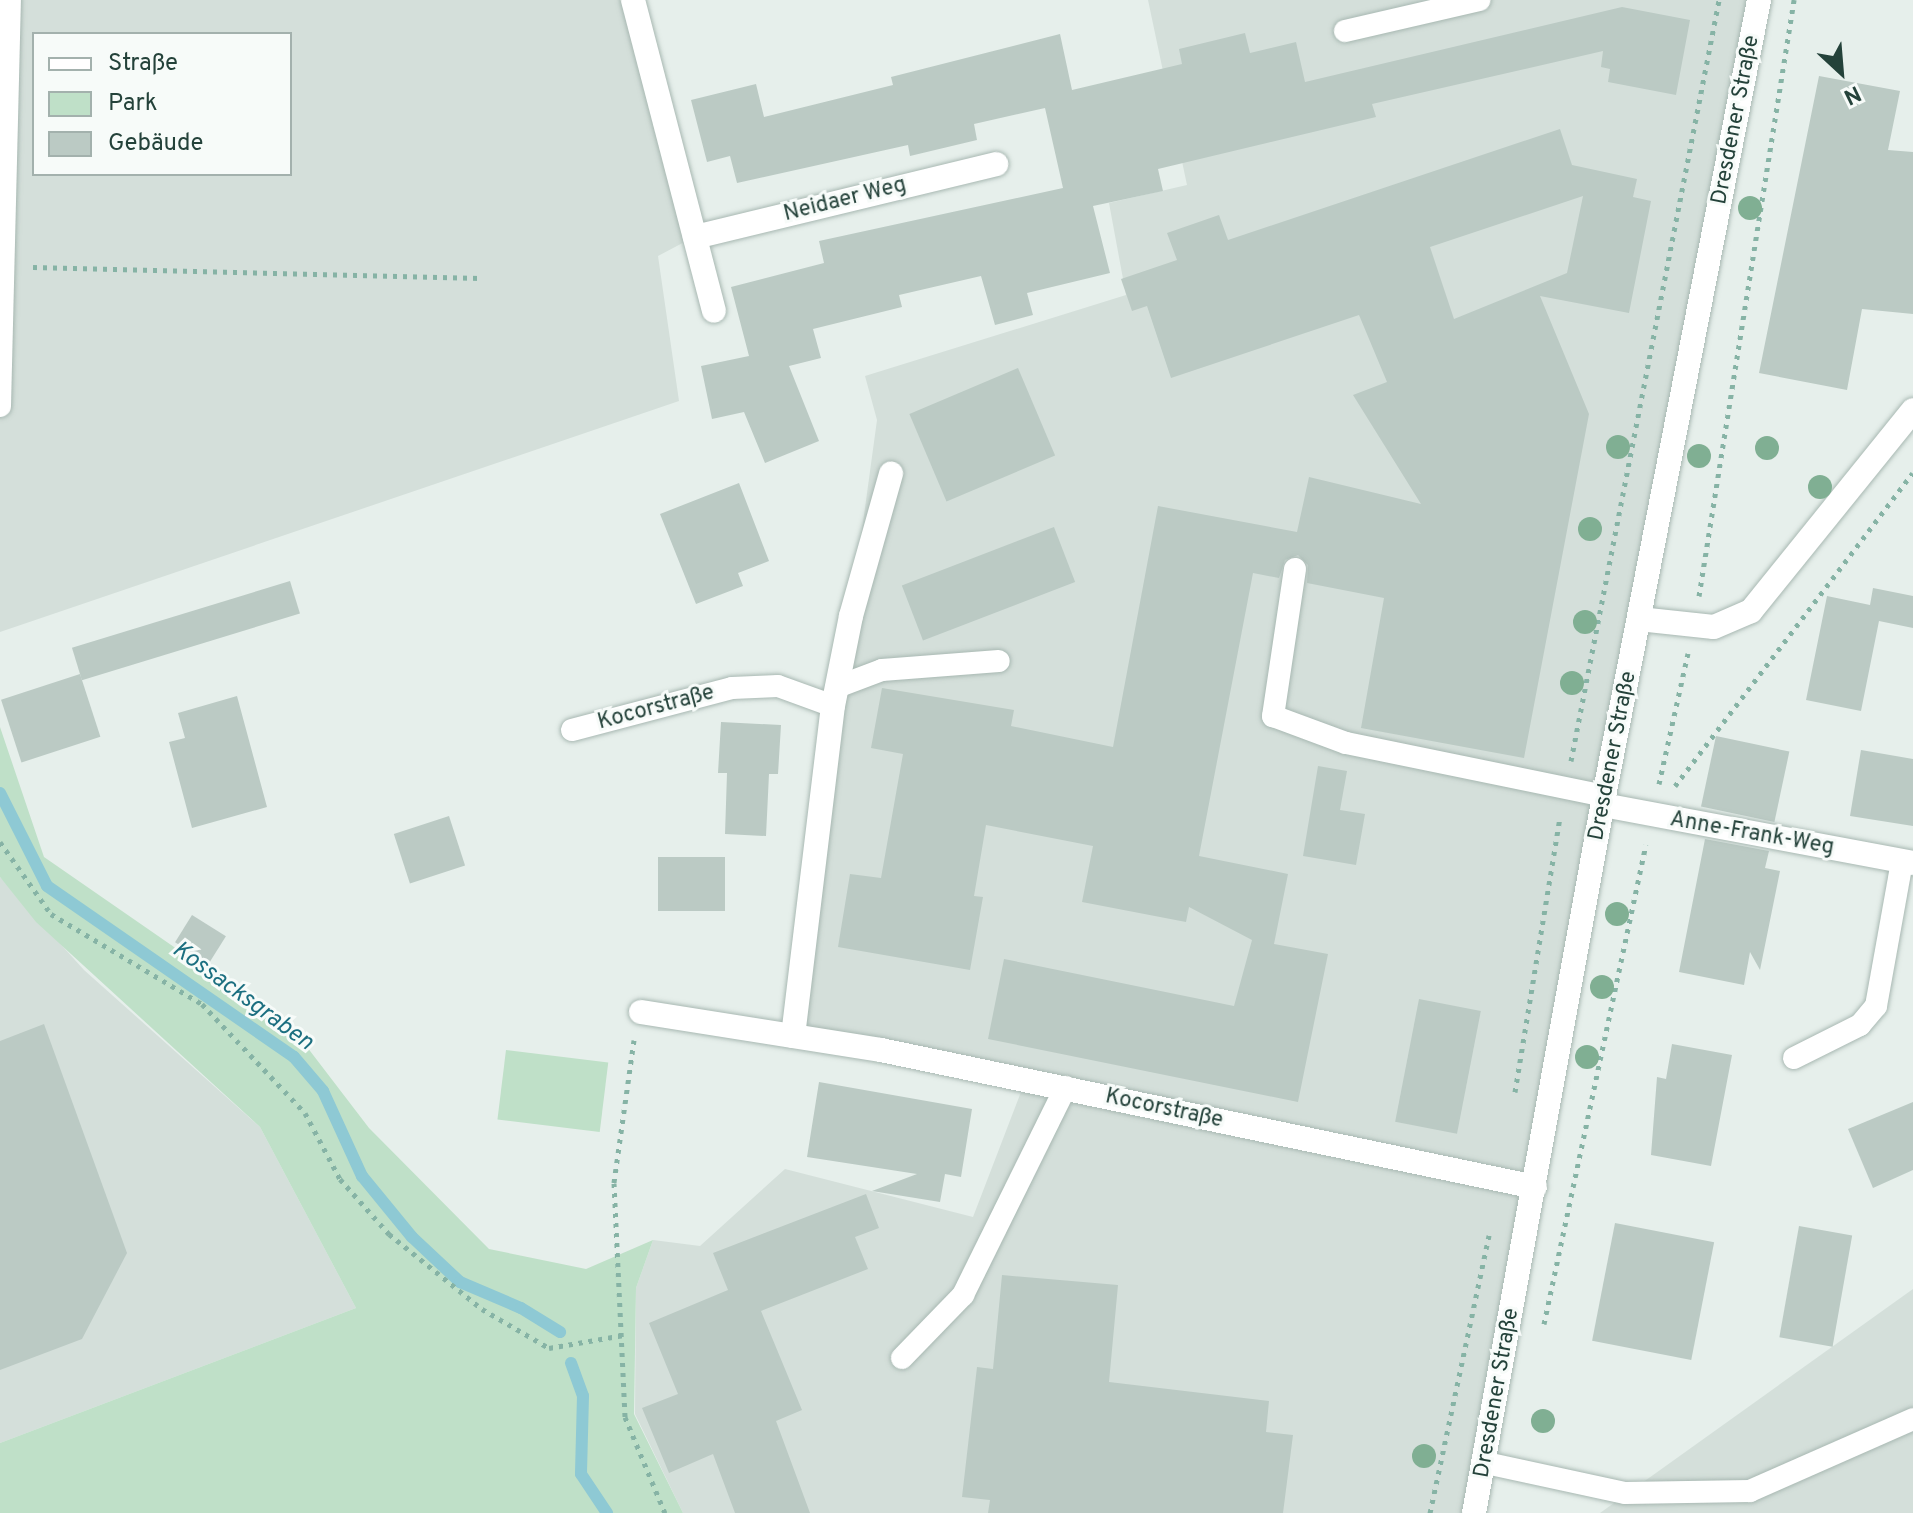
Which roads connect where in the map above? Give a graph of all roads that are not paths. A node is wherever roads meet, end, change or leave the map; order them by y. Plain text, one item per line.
1 (10, 0) edge
2 (633, 0) edge
3 (1479, 0) edge
4 (1759, 0) edge
5 (1345, 31) dead end
6 (996, 164) dead end
7 (695, 237) junction
8 (714, 311) dead end
9 (0, 406) edge
10 (1913, 410) edge
11 (891, 474) dead end
12 (1295, 569) dead end
13 (1639, 619) junction
14 (999, 661) dead end
15 (835, 697) junction
16 (572, 730) dead end
17 (1603, 801) junction
18 (1908, 862) edge
19 (641, 1012) road end
20 (793, 1036) junction
21 (1794, 1058) dead end
22 (1066, 1087) junction
23 (1535, 1187) junction
24 (902, 1358) dead end
25 (1913, 1419) edge
26 (1486, 1463) junction
27 (1474, 1513) edge

1 - 9 lane
2 - 7 street
3 - 5 lane
4 - 13 street, Dresdener Straße
6 - 7 street, Neidaer Weg
7 - 8 street
10 - 13 street
11 - 15 street
12 - 17 lane
13 - 17 street, Dresdener Straße
14 - 15 lane
15 - 16 lane, Kocorstraße
15 - 20 street
17 - 18 street, Anne-Frank-Weg
17 - 23 street, Dresdener Straße
18 - 21 lane, Anne-Frank-Weg
19 - 20 street, Kocorstraße
20 - 22 street, Kocorstraße
22 - 23 street, Kocorstraße
22 - 24 lane
23 - 26 street, Dresdener Straße
25 - 26 lane
26 - 27 street, Dresdener Straße

